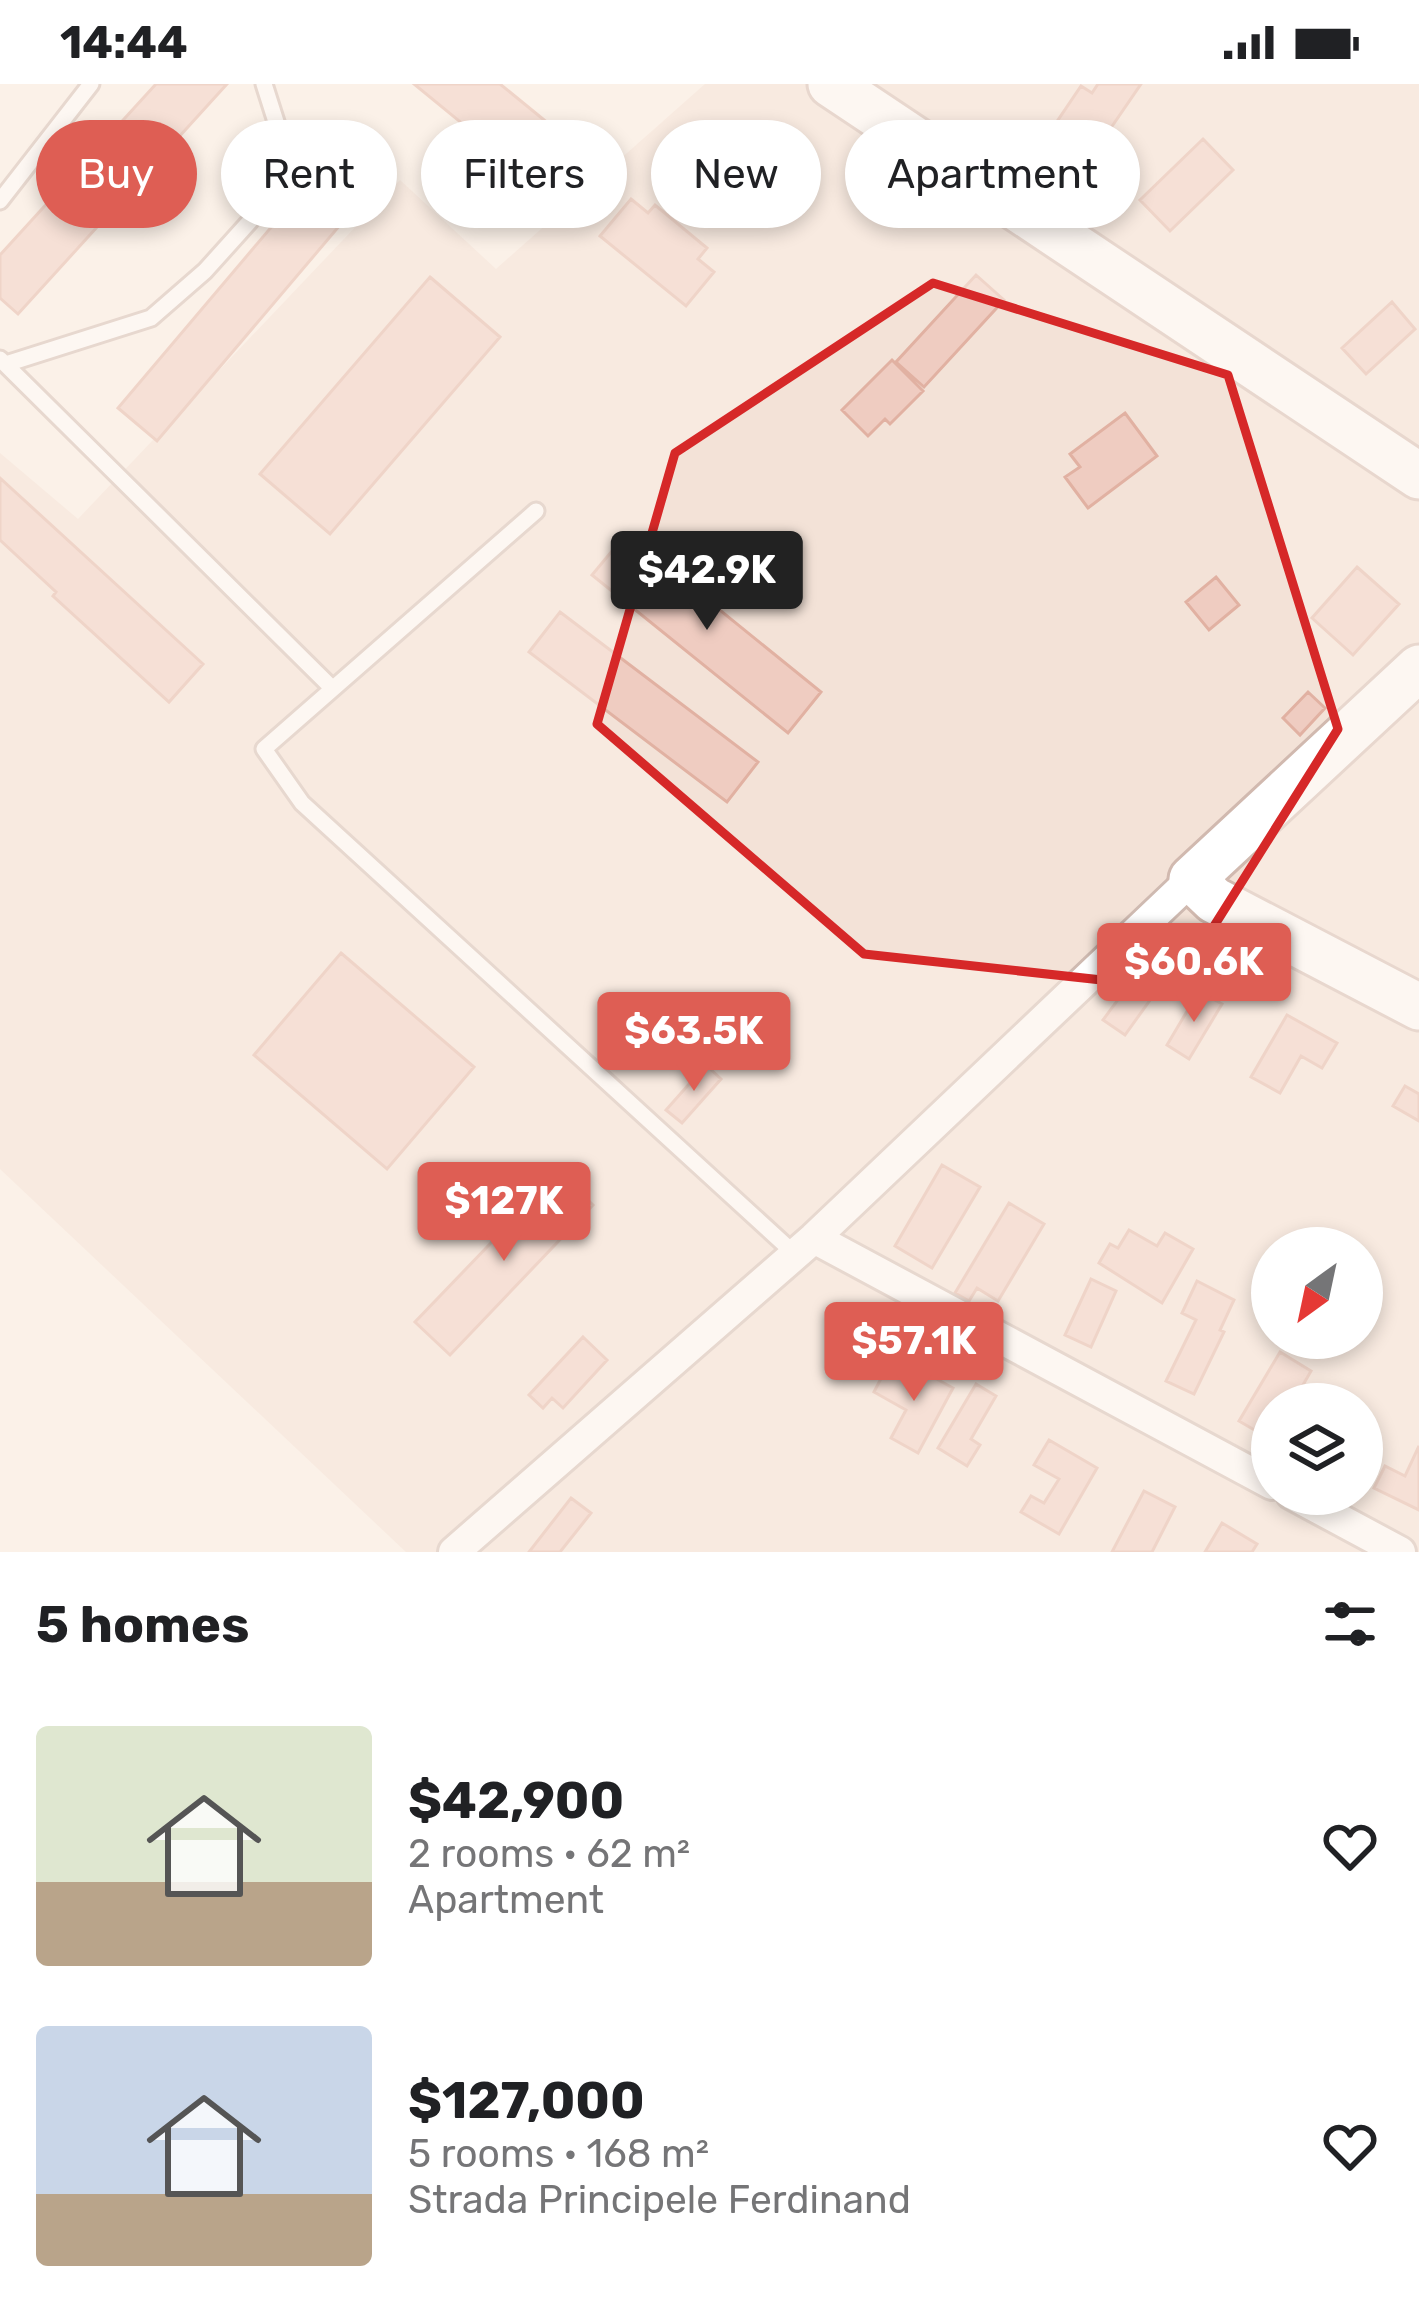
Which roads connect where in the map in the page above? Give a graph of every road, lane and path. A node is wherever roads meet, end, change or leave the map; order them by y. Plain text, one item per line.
1 (91, 84) edge
2 (264, 84) edge
3 (831, 84) edge
4 (0, 201) edge
5 (3, 361) edge
6 (1419, 476) edge
7 (536, 511) dead end
8 (1419, 668) edge
9 (332, 688) junction
10 (1192, 879) junction
11 (1419, 1007) edge
12 (804, 1246) junction
13 (1251, 1473) edge
14 (1331, 1515) edge
15 (454, 1552) edge
16 (1400, 1552) edge

1 - 4 lane
2 - 5 lane
3 - 6 main road
5 - 9 lane
7 - 9 lane
8 - 10 main road
9 - 12 lane
10 - 11 main road
10 - 12 street
12 - 13 street
12 - 15 street
14 - 16 street

